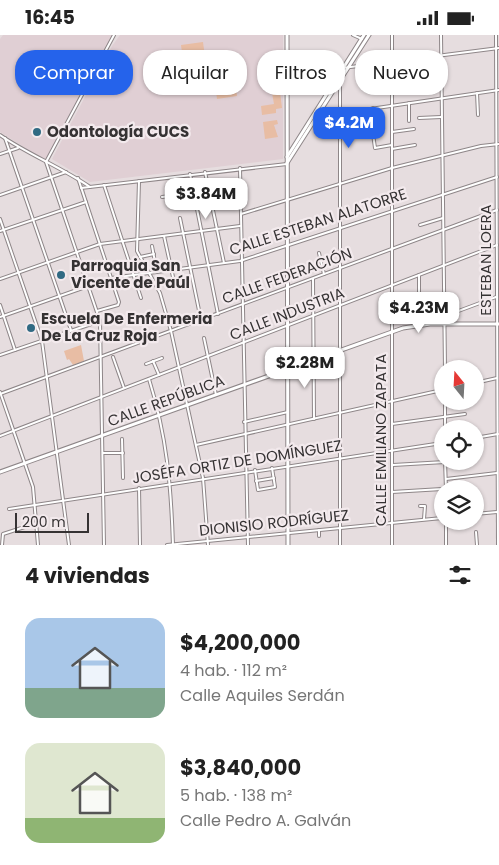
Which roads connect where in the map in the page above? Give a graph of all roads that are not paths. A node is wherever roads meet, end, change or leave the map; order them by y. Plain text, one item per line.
1 (114, 35) edge
2 (286, 35) edge
3 (353, 35) edge
4 (369, 35) edge
5 (392, 35) edge
6 (441, 35) edge
7 (496, 35) edge
8 (363, 37) edge
9 (498, 48) edge
10 (286, 50) edge
11 (392, 50) edge
12 (441, 50) edge
13 (448, 56) edge
14 (345, 66) edge
15 (355, 68) edge
16 (348, 69) junction
17 (345, 73) edge
18 (498, 90) edge
19 (477, 93) junction
20 (287, 95) edge
21 (328, 95) edge
22 (330, 95) edge
23 (340, 95) edge
24 (392, 95) edge
25 (442, 95) edge
26 (442, 99) junction
27 (408, 103) junction
28 (392, 105) junction
29 (373, 108) junction
30 (341, 113) junction
31 (478, 115) dead end
32 (315, 117) junction
33 (442, 117) junction
34 (419, 118) dead end
35 (409, 121) dead end
36 (414, 129) dead end
37 (373, 130) dead end
38 (392, 132) junction
39 (373, 134) dead end
40 (0, 135) edge
41 (5, 138) junction
42 (498, 144) edge
43 (415, 145) dead end
44 (392, 147) junction
45 (18, 148) junction
46 (9, 151) junction
47 (0, 154) edge
48 (443, 155) junction
49 (287, 157) junction
50 (46, 162) junction
51 (280, 163) junction
52 (287, 164) junction
53 (240, 168) junction
54 (392, 168) junction
55 (67, 171) junction
56 (205, 172) junction
57 (190, 174) junction
58 (51, 177) junction
59 (497, 177) junction
60 (78, 179) junction
61 (139, 181) junction
62 (340, 184) junction
63 (104, 185) junction
64 (22, 187) junction
65 (90, 187) junction
66 (81, 188) junction
67 (498, 190) edge
68 (194, 193) junction
69 (443, 194) junction
70 (0, 195) edge
71 (162, 197) dead end
72 (287, 200) junction
73 (86, 202) junction
74 (62, 210) junction
75 (497, 210) junction
76 (392, 211) junction
77 (240, 214) junction
78 (180, 218) dead end
79 (443, 218) junction
80 (0, 219) edge
81 (33, 220) junction
82 (420, 225) dead end
83 (240, 226) junction
84 (340, 227) junction
85 (4, 230) junction
86 (217, 230) junction
87 (444, 230) junction
88 (0, 231) edge
89 (202, 232) junction
90 (183, 234) junction
91 (498, 235) edge
92 (164, 236) junction
93 (138, 239) junction
94 (122, 241) junction
95 (100, 244) junction
96 (287, 245) junction
97 (497, 245) junction
98 (152, 246) dead end
99 (392, 249) junction
100 (77, 252) junction
101 (319, 253) dead end
102 (154, 254) junction
103 (140, 257) junction
104 (240, 261) junction
105 (47, 262) junction
106 (155, 262) dead end
107 (224, 263) junction
108 (209, 265) junction
109 (444, 266) junction
110 (190, 268) junction
111 (340, 268) junction
112 (172, 271) junction
113 (18, 272) junction
114 (150, 273) junction
115 (324, 274) junction
116 (133, 275) junction
117 (419, 275) junction
118 (111, 278) junction
119 (0, 279) edge
120 (313, 279) junction
121 (498, 279) edge
122 (392, 285) junction
123 (88, 286) junction
124 (175, 286) dead end
125 (287, 288) junction
126 (59, 296) junction
127 (497, 297) junction
128 (141, 298) dead end
129 (0, 305) edge
130 (242, 305) junction
131 (340, 305) junction
132 (30, 306) junction
133 (97, 311) junction
134 (218, 314) junction
135 (2, 316) edge
136 (313, 316) junction
137 (444, 316) junction
138 (201, 320) junction
139 (100, 321) junction
140 (445, 324) junction
141 (498, 324) edge
142 (419, 325) junction
143 (287, 326) junction
144 (71, 330) junction
145 (171, 331) junction
146 (392, 332) junction
147 (204, 338) dead end
148 (42, 341) junction
149 (242, 343) junction
150 (15, 350) junction
151 (340, 350) junction
152 (0, 355) edge
153 (208, 356) junction
154 (101, 357) junction
155 (113, 357) dead end
156 (162, 358) dead end
157 (313, 360) junction
158 (445, 360) edge
159 (153, 361) junction
160 (146, 364) dead end
161 (178, 367) junction
162 (288, 369) junction
163 (498, 369) edge
164 (159, 375) junction
165 (45, 377) junction
166 (498, 377) junction
167 (149, 379) junction
168 (484, 381) edge
169 (244, 385) junction
170 (124, 388) junction
171 (434, 392) edge
172 (0, 393) edge
173 (216, 395) junction
174 (102, 396) junction
175 (392, 401) junction
176 (187, 405) junction
177 (445, 410) edge
178 (288, 411) junction
179 (340, 413) junction
180 (499, 413) edge
181 (466, 414) dead end
182 (160, 415) junction
183 (51, 416) junction
184 (445, 417) junction
185 (314, 419) junction
186 (244, 422) junction
187 (392, 424) junction
188 (287, 425) junction
189 (14, 430) junction
190 (498, 434) junction
191 (0, 435) edge
192 (245, 435) junction
193 (102, 436) junction
194 (484, 436) edge
195 (122, 439) dead end
196 (434, 444) edge
197 (196, 445) junction
198 (392, 450) junction
199 (56, 452) junction
200 (103, 453) junction
201 (123, 453) junction
202 (340, 458) junction
203 (498, 459) edge
204 (434, 462) edge
205 (25, 463) junction
206 (392, 465) junction
207 (288, 466) junction
208 (272, 468) junction
209 (446, 470) edge
210 (256, 471) junction
211 (0, 472) edge
212 (246, 472) junction
213 (497, 473) junction
214 (123, 478) dead end
215 (203, 478) junction
216 (274, 478) junction
217 (446, 479) joint
218 (256, 481) junction
219 (171, 483) junction
220 (139, 488) junction
221 (434, 490) edge
222 (392, 492) junction
223 (103, 493) junction
224 (63, 500) junction
225 (498, 502) edge
226 (36, 504) junction
227 (420, 506) dead end
228 (9, 509) dead end
229 (497, 512) junction
230 (484, 513) edge
231 (434, 518) edge
232 (424, 519) junction
233 (37, 523) junction
234 (392, 523) junction
235 (340, 528) junction
236 (319, 530) junction
237 (446, 530) edge
238 (476, 532) dead end
239 (288, 533) junction
240 (320, 536) dead end
241 (248, 537) junction
242 (208, 541) junction
243 (2, 545) edge
244 (38, 545) edge
245 (69, 545) edge
246 (104, 545) edge
247 (140, 545) edge
248 (167, 545) edge
249 (173, 545) edge
250 (208, 545) edge
251 (248, 545) edge
252 (288, 545) edge
253 (340, 545) edge
254 (392, 545) edge
255 (446, 545) edge
256 (477, 545) edge
257 (498, 545) edge

1 - 50 street
2 - 10 main road
3 - 8 street
4 - 16 main road
5 - 11 street, CALLE EMILIANO ZAPATA
6 - 12 street
7 - 9 street, ESTEBAN LOERA
8 - 14 main road
9 - 13 street
9 - 18 street, ESTEBAN LOERA
15 - 16 street
16 - 17 main road
18 - 19 street
18 - 42 street, ESTEBAN LOERA
19 - 26 street
19 - 31 street
20 - 49 main road
21 - 32 main road
22 - 32 main road
23 - 30 street
24 - 28 street, CALLE EMILIANO ZAPATA
25 - 26 street
26 - 27 street
26 - 33 street
27 - 28 street
27 - 35 street
28 - 29 street
28 - 38 street, CALLE EMILIANO ZAPATA
29 - 30 street
29 - 37 street
30 - 32 street
30 - 62 street
32 - 49 main road
32 - 52 main road
33 - 34 street
33 - 48 street
36 - 38 street
38 - 44 street, CALLE EMILIANO ZAPATA
39 - 44 street
40 - 41 street
41 - 45 street
41 - 46 street
42 - 48 street
42 - 59 street, ESTEBAN LOERA
43 - 44 street
44 - 54 street, CALLE EMILIANO ZAPATA
45 - 46 street
45 - 50 street
46 - 47 street
46 - 64 street
48 - 54 street
48 - 69 street
49 - 51 street
49 - 52 main road
50 - 55 street
50 - 58 street
51 - 52 street
51 - 53 street
52 - 72 main road
53 - 56 street
53 - 77 street
54 - 62 street
54 - 76 street, CALLE EMILIANO ZAPATA
55 - 58 street
55 - 60 street
56 - 57 street
56 - 86 street
57 - 61 street
57 - 68 street
58 - 64 street
58 - 74 street
59 - 67 street, ESTEBAN LOERA
59 - 69 street, CALLE ESTEBAN ALATORRE
60 - 65 street
60 - 66 street
61 - 63 street
61 - 93 street
62 - 72 street
62 - 84 street
63 - 65 street
63 - 94 street
64 - 70 street
64 - 81 street
65 - 66 street
66 - 73 street
67 - 75 street, ESTEBAN LOERA
68 - 71 street
68 - 89 street
69 - 76 street, CALLE ESTEBAN ALATORRE
69 - 79 street
72 - 77 street
72 - 96 main road
73 - 74 street
73 - 95 street
74 - 81 street
74 - 100 street
75 - 87 street, CALLE FEDERACIÓN
75 - 91 street, ESTEBAN LOERA
76 - 84 street, CALLE ESTEBAN ALATORRE
76 - 99 street, CALLE EMILIANO ZAPATA
77 - 83 street
78 - 90 street
79 - 82 street
79 - 87 street
80 - 85 street
81 - 85 street
81 - 105 street
83 - 86 street
83 - 104 street
84 - 96 street, CALLE ESTEBAN ALATORRE
84 - 111 street
85 - 88 street
85 - 113 street
86 - 89 street
86 - 107 street
87 - 99 street, CALLE FEDERACIÓN
87 - 109 street
89 - 90 street
89 - 108 street
90 - 92 street
90 - 110 street
91 - 97 street, ESTEBAN LOERA
92 - 93 street
92 - 112 street
93 - 94 street
93 - 103 street
94 - 95 street
94 - 116 street
95 - 100 street
95 - 118 street
96 - 104 street, CALLE ESTEBAN ALATORRE
96 - 125 main road
97 - 109 street, CALLE INDUSTRIA
97 - 121 street, ESTEBAN LOERA
98 - 102 street
99 - 111 street, CALLE FEDERACIÓN
99 - 122 street, CALLE EMILIANO ZAPATA
100 - 105 street
100 - 123 street
101 - 115 street
102 - 103 street
102 - 106 street
103 - 114 street
104 - 107 street, CALLE ESTEBAN ALATORRE
104 - 130 street
105 - 113 street
105 - 126 street
107 - 108 street, CALLE ESTEBAN ALATORRE
108 - 110 street, CALLE ESTEBAN ALATORRE
108 - 134 street
109 - 117 street, CALLE INDUSTRIA
109 - 137 street
110 - 112 street, CALLE ESTEBAN ALATORRE
110 - 138 street
111 - 115 street, CALLE FEDERACIÓN
111 - 131 street
112 - 114 street, CALLE ESTEBAN ALATORRE
112 - 124 street
113 - 119 street
113 - 132 street
114 - 116 street, CALLE ESTEBAN ALATORRE
114 - 145 street
115 - 120 street, CALLE FEDERACIÓN
116 - 118 street, CALLE ESTEBAN ALATORRE
116 - 128 street
117 - 122 street, CALLE INDUSTRIA
117 - 142 street
118 - 123 street, CALLE ESTEBAN ALATORRE
118 - 133 street
120 - 125 street, CALLE FEDERACIÓN
120 - 136 street
121 - 127 street, ESTEBAN LOERA
122 - 131 street, CALLE INDUSTRIA
122 - 146 street, CALLE EMILIANO ZAPATA
123 - 126 street, CALLE ESTEBAN ALATORRE
123 - 133 street
125 - 130 street, CALLE FEDERACIÓN
125 - 143 main road
126 - 132 street, CALLE ESTEBAN ALATORRE
126 - 144 street
127 - 137 street
127 - 141 street, ESTEBAN LOERA
129 - 135 street
130 - 134 street, CALLE FEDERACIÓN
130 - 149 street
131 - 136 street, CALLE INDUSTRIA
131 - 151 street
132 - 135 street, CALLE ESTEBAN ALATORRE
132 - 148 street
133 - 139 street
134 - 138 street, CALLE FEDERACIÓN
135 - 150 street
136 - 143 street, CALLE INDUSTRIA
136 - 157 street
137 - 140 street
138 - 145 street, CALLE FEDERACIÓN
139 - 144 street
139 - 154 street
140 - 141 main road, CALLE REPÚBLICA
140 - 142 main road, CALLE REPÚBLICA
140 - 158 street
141 - 163 street, ESTEBAN LOERA
142 - 146 main road, CALLE REPÚBLICA
143 - 149 street, CALLE INDUSTRIA
143 - 162 main road
144 - 148 street
145 - 154 street, CALLE FEDERACIÓN
145 - 161 street
146 - 151 main road, CALLE REPÚBLICA
146 - 175 street, CALLE EMILIANO ZAPATA
147 - 153 street
148 - 150 street
148 - 165 street
149 - 153 street, CALLE INDUSTRIA
149 - 169 street
150 - 152 street
151 - 157 main road, CALLE REPÚBLICA
151 - 179 street
153 - 161 street, CALLE INDUSTRIA
153 - 173 street
154 - 165 street, CALLE FEDERACIÓN
154 - 174 street
155 - 170 street
156 - 159 street
157 - 162 main road, CALLE REPÚBLICA
157 - 185 street
159 - 160 street
159 - 164 street
161 - 164 street, CALLE INDUSTRIA
161 - 176 street
162 - 169 main road, CALLE REPÚBLICA
162 - 178 main road
163 - 166 street, ESTEBAN LOERA
164 - 167 street, CALLE INDUSTRIA
165 - 172 street, CALLE FEDERACIÓN
165 - 183 street
166 - 168 street
166 - 180 street, ESTEBAN LOERA
167 - 170 street, CALLE INDUSTRIA
167 - 182 street
169 - 173 main road, CALLE REPÚBLICA
169 - 186 street
170 - 174 street, CALLE INDUSTRIA
171 - 175 street
172 - 189 street
173 - 176 main road, CALLE REPÚBLICA
174 - 183 street, CALLE INDUSTRIA
174 - 193 street
175 - 179 street
175 - 187 street, CALLE EMILIANO ZAPATA
176 - 182 main road, CALLE REPÚBLICA
176 - 197 street
177 - 184 street
178 - 186 street
178 - 188 main road
179 - 185 street
179 - 202 street
180 - 190 street, ESTEBAN LOERA
181 - 184 street
182 - 193 main road, CALLE REPÚBLICA
182 - 219 street
183 - 189 street, CALLE INDUSTRIA
183 - 199 street
184 - 187 street
185 - 188 street
186 - 192 street
187 - 198 street, CALLE EMILIANO ZAPATA
188 - 192 street
188 - 207 main road
189 - 191 street, CALLE INDUSTRIA
189 - 205 street
190 - 194 street
190 - 203 street, ESTEBAN LOERA
192 - 197 street
192 - 212 street
193 - 199 main road, CALLE REPÚBLICA
193 - 200 street
195 - 201 street
196 - 198 street, JOSÉFA ORTIZ DE DOMÍNGUEZ
197 - 215 street
198 - 202 street, JOSÉFA ORTIZ DE DOMÍNGUEZ
198 - 206 street, CALLE EMILIANO ZAPATA
199 - 205 main road, CALLE REPÚBLICA
199 - 224 street
200 - 201 street
200 - 223 street
201 - 214 street
202 - 207 street, JOSÉFA ORTIZ DE DOMÍNGUEZ
202 - 235 street
203 - 213 street, ESTEBAN LOERA
204 - 206 street
205 - 211 main road, CALLE REPÚBLICA
205 - 226 street
206 - 222 street, CALLE EMILIANO ZAPATA
207 - 208 street, JOSÉFA ORTIZ DE DOMÍNGUEZ
207 - 239 main road
208 - 210 street, JOSÉFA ORTIZ DE DOMÍNGUEZ
208 - 216 street
209 - 217 street
210 - 212 street, JOSÉFA ORTIZ DE DOMÍNGUEZ
210 - 218 street
212 - 215 street, JOSÉFA ORTIZ DE DOMÍNGUEZ
212 - 241 street
213 - 217 street
213 - 225 street, ESTEBAN LOERA
215 - 219 street, JOSÉFA ORTIZ DE DOMÍNGUEZ
215 - 242 street
216 - 218 street
216 - 218 street
219 - 220 street, JOSÉFA ORTIZ DE DOMÍNGUEZ
219 - 249 street
220 - 223 street, JOSÉFA ORTIZ DE DOMÍNGUEZ
220 - 247 street
221 - 222 street
222 - 234 street, CALLE EMILIANO ZAPATA
223 - 224 street, JOSÉFA ORTIZ DE DOMÍNGUEZ
223 - 246 street
224 - 226 street, JOSÉFA ORTIZ DE DOMÍNGUEZ
224 - 245 street
225 - 229 street, ESTEBAN LOERA
226 - 228 street, JOSÉFA ORTIZ DE DOMÍNGUEZ
226 - 233 street
227 - 232 street
229 - 230 street
229 - 257 street, ESTEBAN LOERA
231 - 232 street, DIONISIO RODRÍGUEZ
232 - 234 street, DIONISIO RODRÍGUEZ
233 - 243 street
233 - 244 street
234 - 235 street, DIONISIO RODRÍGUEZ
234 - 254 street, CALLE EMILIANO ZAPATA
235 - 236 street, DIONISIO RODRÍGUEZ
235 - 253 street
236 - 239 street, DIONISIO RODRÍGUEZ
236 - 240 street
237 - 255 street
238 - 256 street
239 - 241 street, DIONISIO RODRÍGUEZ
239 - 252 main road
241 - 242 street, DIONISIO RODRÍGUEZ
241 - 251 street
242 - 249 street, DIONISIO RODRÍGUEZ
242 - 250 street
248 - 249 street, DIONISIO RODRÍGUEZ

